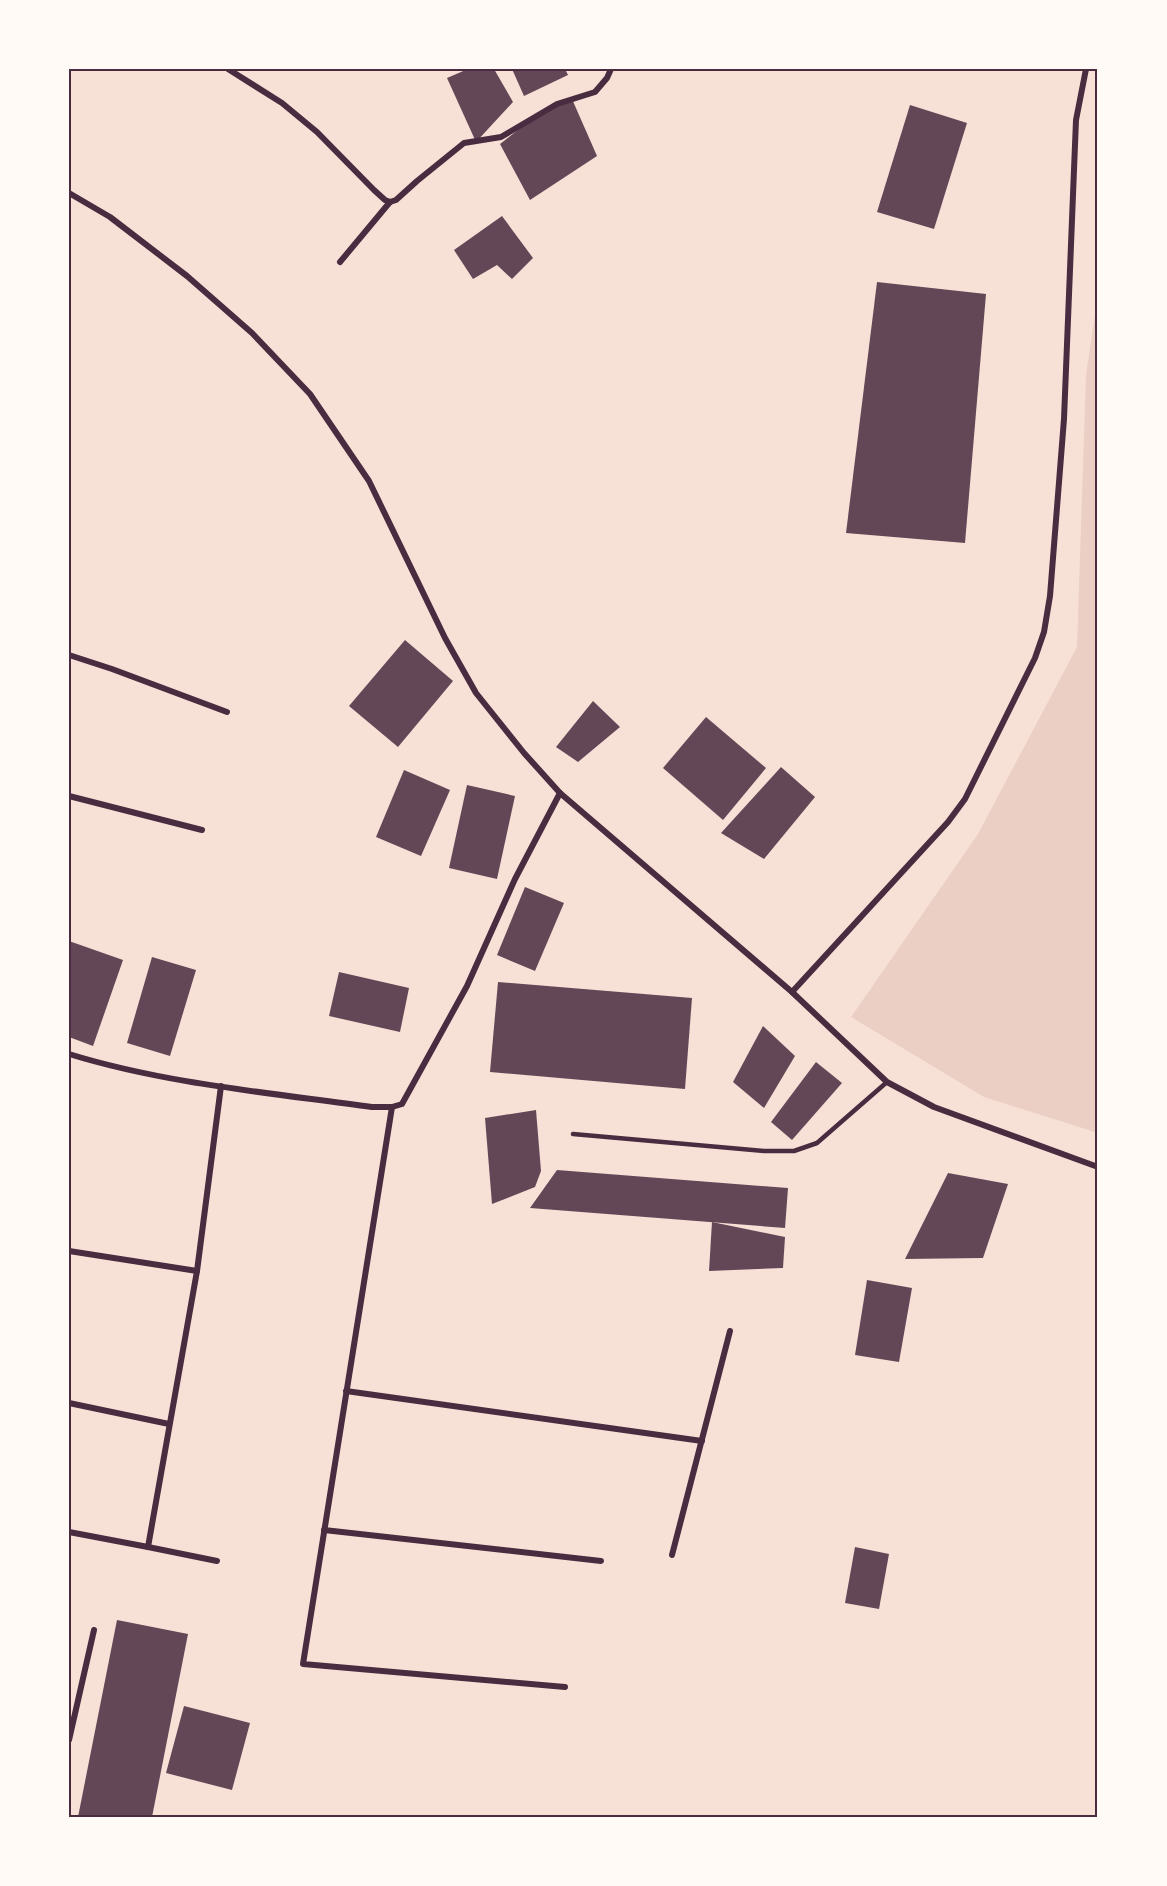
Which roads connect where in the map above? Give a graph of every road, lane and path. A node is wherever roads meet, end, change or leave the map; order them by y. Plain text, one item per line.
1 (228, 69) edge
2 (610, 69) edge
3 (1086, 69) edge
4 (69, 193) edge
5 (390, 202) junction
6 (340, 262) dead end
7 (69, 655) edge
8 (227, 712) dead end
9 (560, 794) junction
10 (69, 796) edge
11 (202, 830) dead end
12 (792, 992) junction
13 (69, 1054) edge
14 (887, 1083) junction
15 (220, 1086) junction
16 (392, 1107) junction
17 (573, 1134) dead end
18 (1098, 1167) edge
19 (69, 1251) edge
20 (197, 1271) junction
21 (730, 1331) dead end
22 (346, 1391) junction
23 (69, 1403) edge
24 (169, 1424) junction
25 (702, 1441) junction
26 (324, 1530) junction
27 (69, 1532) edge
28 (148, 1547) junction
29 (672, 1555) dead end
30 (217, 1561) dead end
31 (601, 1561) dead end
32 (94, 1630) dead end
33 (565, 1688) dead end
34 (69, 1740) edge

1 - 5 street
2 - 5 street
3 - 12 street
4 - 9 street
5 - 6 street
7 - 8 street
9 - 12 street
9 - 16 street
10 - 11 street
12 - 14 street
13 - 15 street
14 - 17 lane
14 - 18 street
15 - 16 street
15 - 20 street
16 - 22 street
19 - 20 street
20 - 24 street
21 - 25 street
22 - 25 street
22 - 26 street
23 - 24 street
24 - 28 street
25 - 29 street
26 - 31 street
26 - 33 street
27 - 28 street
28 - 30 street
32 - 34 street

